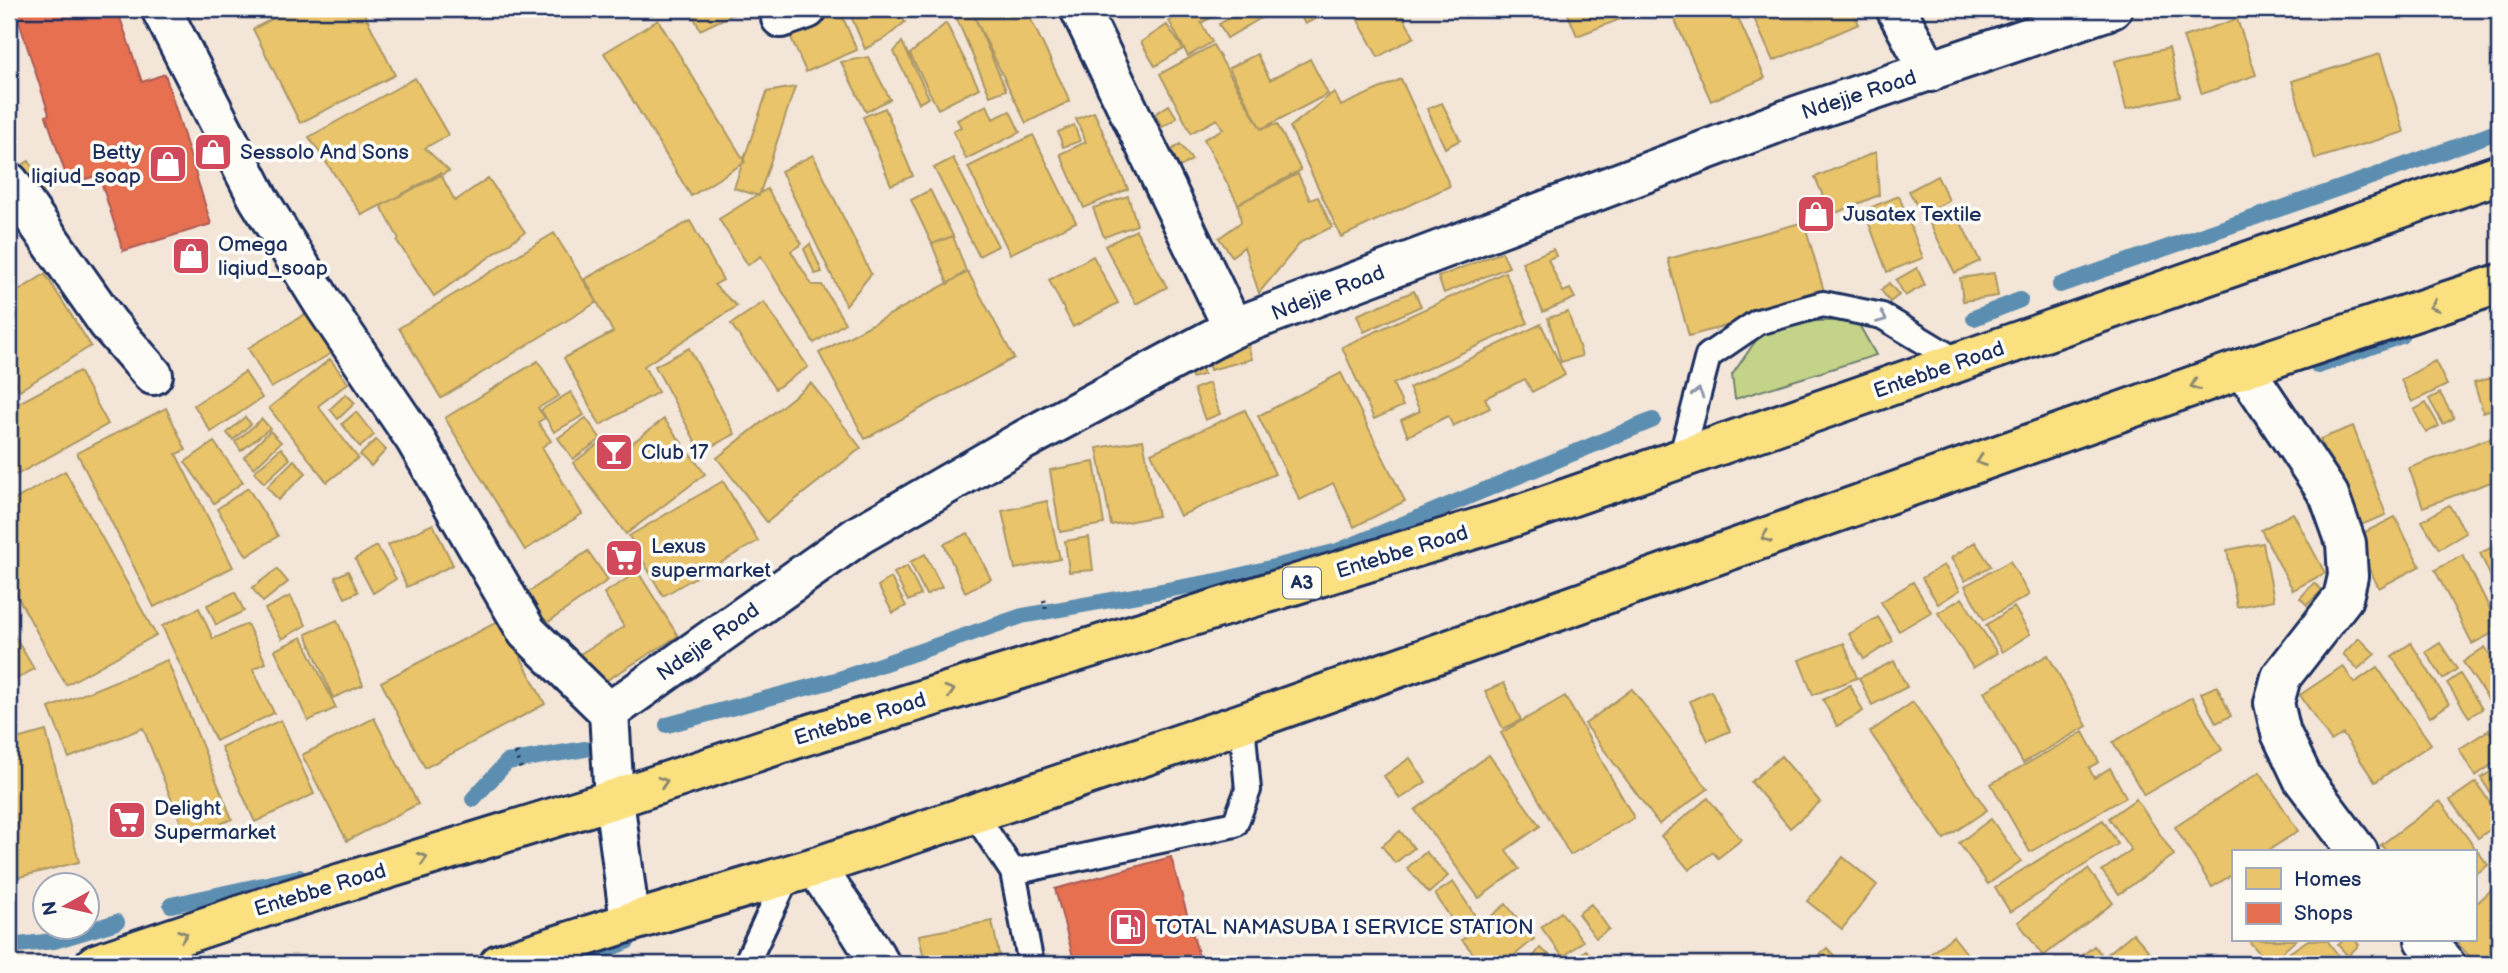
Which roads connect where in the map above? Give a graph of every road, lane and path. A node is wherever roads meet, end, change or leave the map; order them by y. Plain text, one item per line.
1 (160, 9) edge
2 (1080, 9) edge
3 (1896, 9) edge
4 (2112, 9) edge
5 (1930, 72) junction
6 (2499, 174) edge
7 (9, 183) edge
8 (2499, 284) edge
9 (1233, 328) junction
10 (1960, 363) junction
11 (2244, 368) junction
12 (153, 375) dead end
13 (1681, 459) junction
14 (609, 712) junction
15 (1242, 723) junction
16 (516, 753) dead end
17 (521, 770) dead end
18 (614, 799) junction
19 (974, 813) junction
20 (2356, 850) edge
21 (801, 871) junction
22 (1013, 872) junction
23 (630, 922) junction
24 (2427, 942) edge
25 (95, 964) edge
26 (499, 964) edge
27 (746, 964) edge
28 (880, 964) edge
29 (1031, 964) edge
30 (2445, 964) edge

1 - 14 street
2 - 9 street
3 - 5 street
4 - 5 street, Ndejje Road
5 - 9 street, Ndejje Road
6 - 10 main road, Entebbe Road / A3
7 - 12 street
8 -> 11 main road
9 - 14 street, Ndejje Road
10 - 13 main road, Entebbe Road / A3
13 -> 10 lane
11 -> 15 main road
11 - 20 street
18 -> 13 main road, Entebbe Road / A3
14 - 18 street
15 - 19 main road
15 - 22 lane
16 - 17 path
18 - 23 street
25 -> 18 main road, Entebbe Road / A3
19 - 21 main road
19 - 22 lane
21 - 23 main road
21 - 27 lane
21 - 28 street
22 - 29 lane
23 - 26 main road
24 - 30 street

